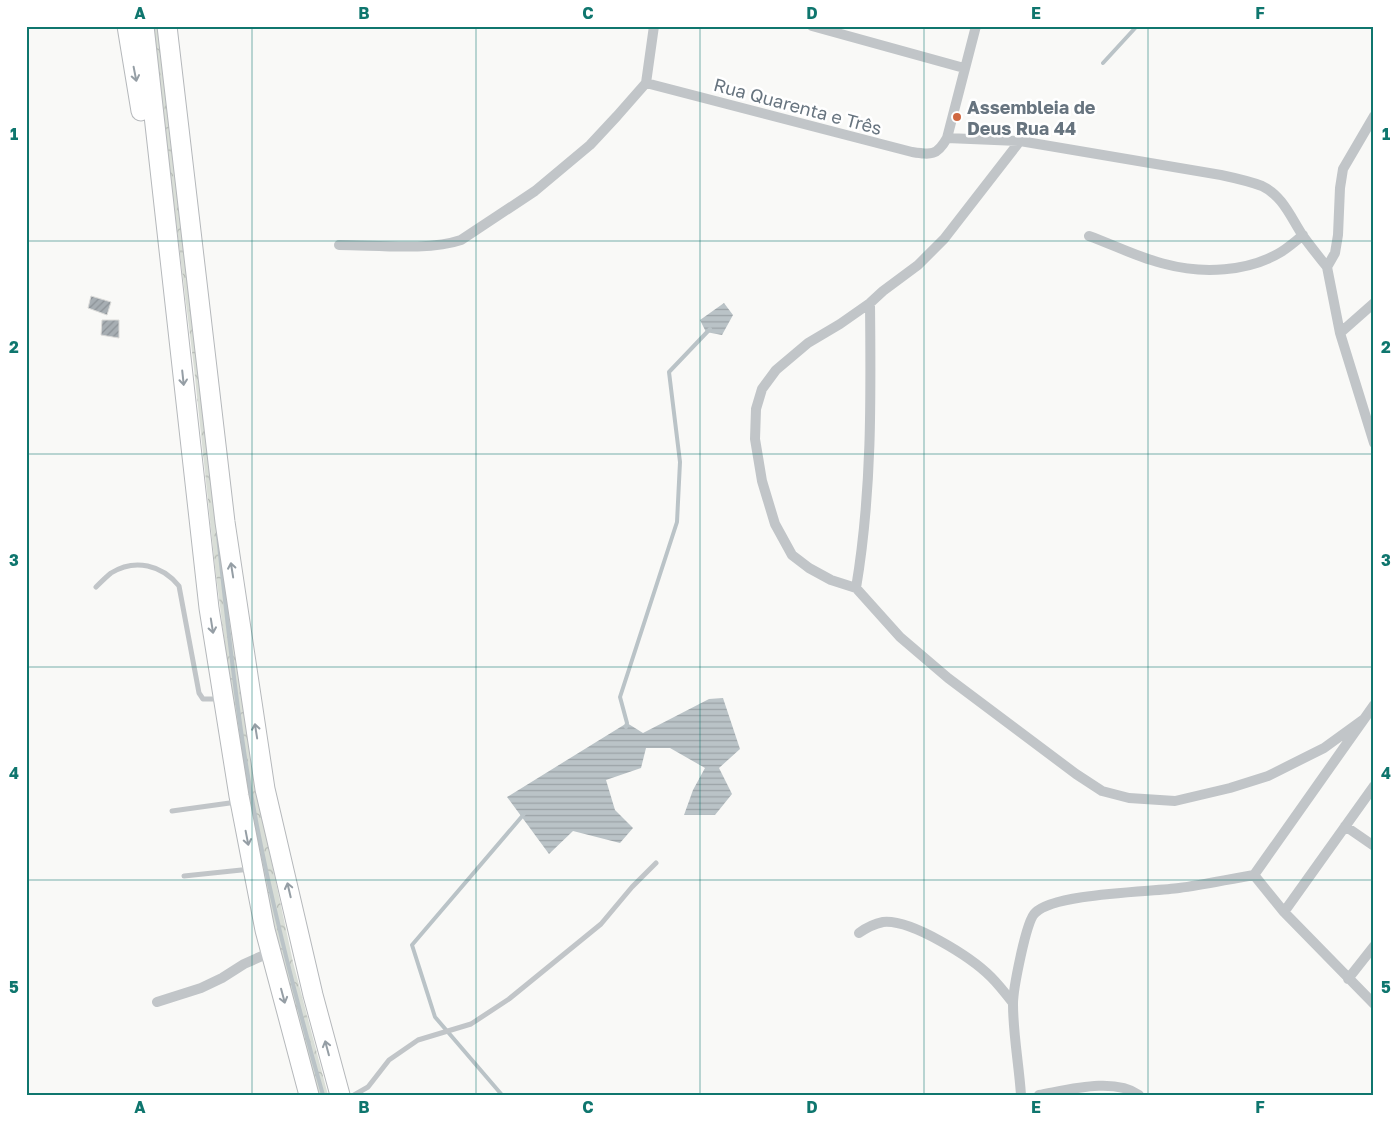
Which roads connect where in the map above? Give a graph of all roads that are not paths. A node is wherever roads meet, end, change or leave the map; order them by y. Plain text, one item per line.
1 (127, 26) edge
2 (144, 26) edge
3 (168, 26) edge
4 (654, 26) edge
5 (812, 26) edge
6 (976, 26) edge
7 (964, 68) junction
8 (646, 83) junction
9 (1374, 116) edge
10 (947, 138) junction
11 (1020, 141) junction
12 (1303, 235) junction
13 (1089, 236) dead end
14 (339, 245) dead end
15 (1326, 267) junction
16 (870, 303) junction
17 (1374, 303) edge
18 (178, 329) junction
19 (1340, 333) junction
20 (1374, 443) edge
21 (96, 587) dead end
22 (856, 588) junction
23 (223, 699) junction
24 (1374, 704) edge
25 (1364, 719) junction
26 (1374, 786) edge
27 (240, 802) junction
28 (172, 811) dead end
29 (1345, 826) junction
30 (1374, 846) edge
31 (656, 864) dead end
32 (253, 869) junction
33 (1254, 875) junction
34 (184, 876) dead end
35 (1284, 912) junction
36 (859, 933) dead end
37 (1374, 946) edge
38 (271, 952) junction
39 (1348, 979) junction
40 (157, 1002) dead end
41 (1013, 1003) junction
42 (1374, 1004) edge
43 (303, 1075) junction
44 (305, 1095) edge
45 (309, 1095) edge
46 (340, 1095) edge
47 (354, 1095) edge
48 (1021, 1095) edge
49 (1039, 1095) edge
50 (1139, 1095) edge

1 -> 18 highway
2 - 18 highway
46 -> 3 highway
4 - 8 street
5 - 7 street
6 - 7 street
7 - 10 street
8 - 10 street, Rua Quarenta e Três
8 - 14 street
9 - 15 street
10 - 11 street
11 - 12 street
11 - 16 street
12 - 13 street
12 - 15 street
15 - 19 street
16 - 22 street
16 - 22 street
17 - 19 street
18 -> 23 highway
19 - 20 street
21 - 23 lane
22 - 25 street
23 - 27 highway
24 - 25 street
25 - 33 street
26 - 29 street
27 - 28 lane
27 -> 32 highway
29 - 30 street
29 - 35 street
31 - 47 lane
32 - 34 lane
32 - 38 highway
33 - 35 street
33 - 41 street
35 - 39 street
36 - 41 street
37 - 39 street
38 - 40 street
38 -> 43 highway
39 - 42 street
41 - 48 street
43 - 44 highway
43 - 45 highway
49 - 50 street

